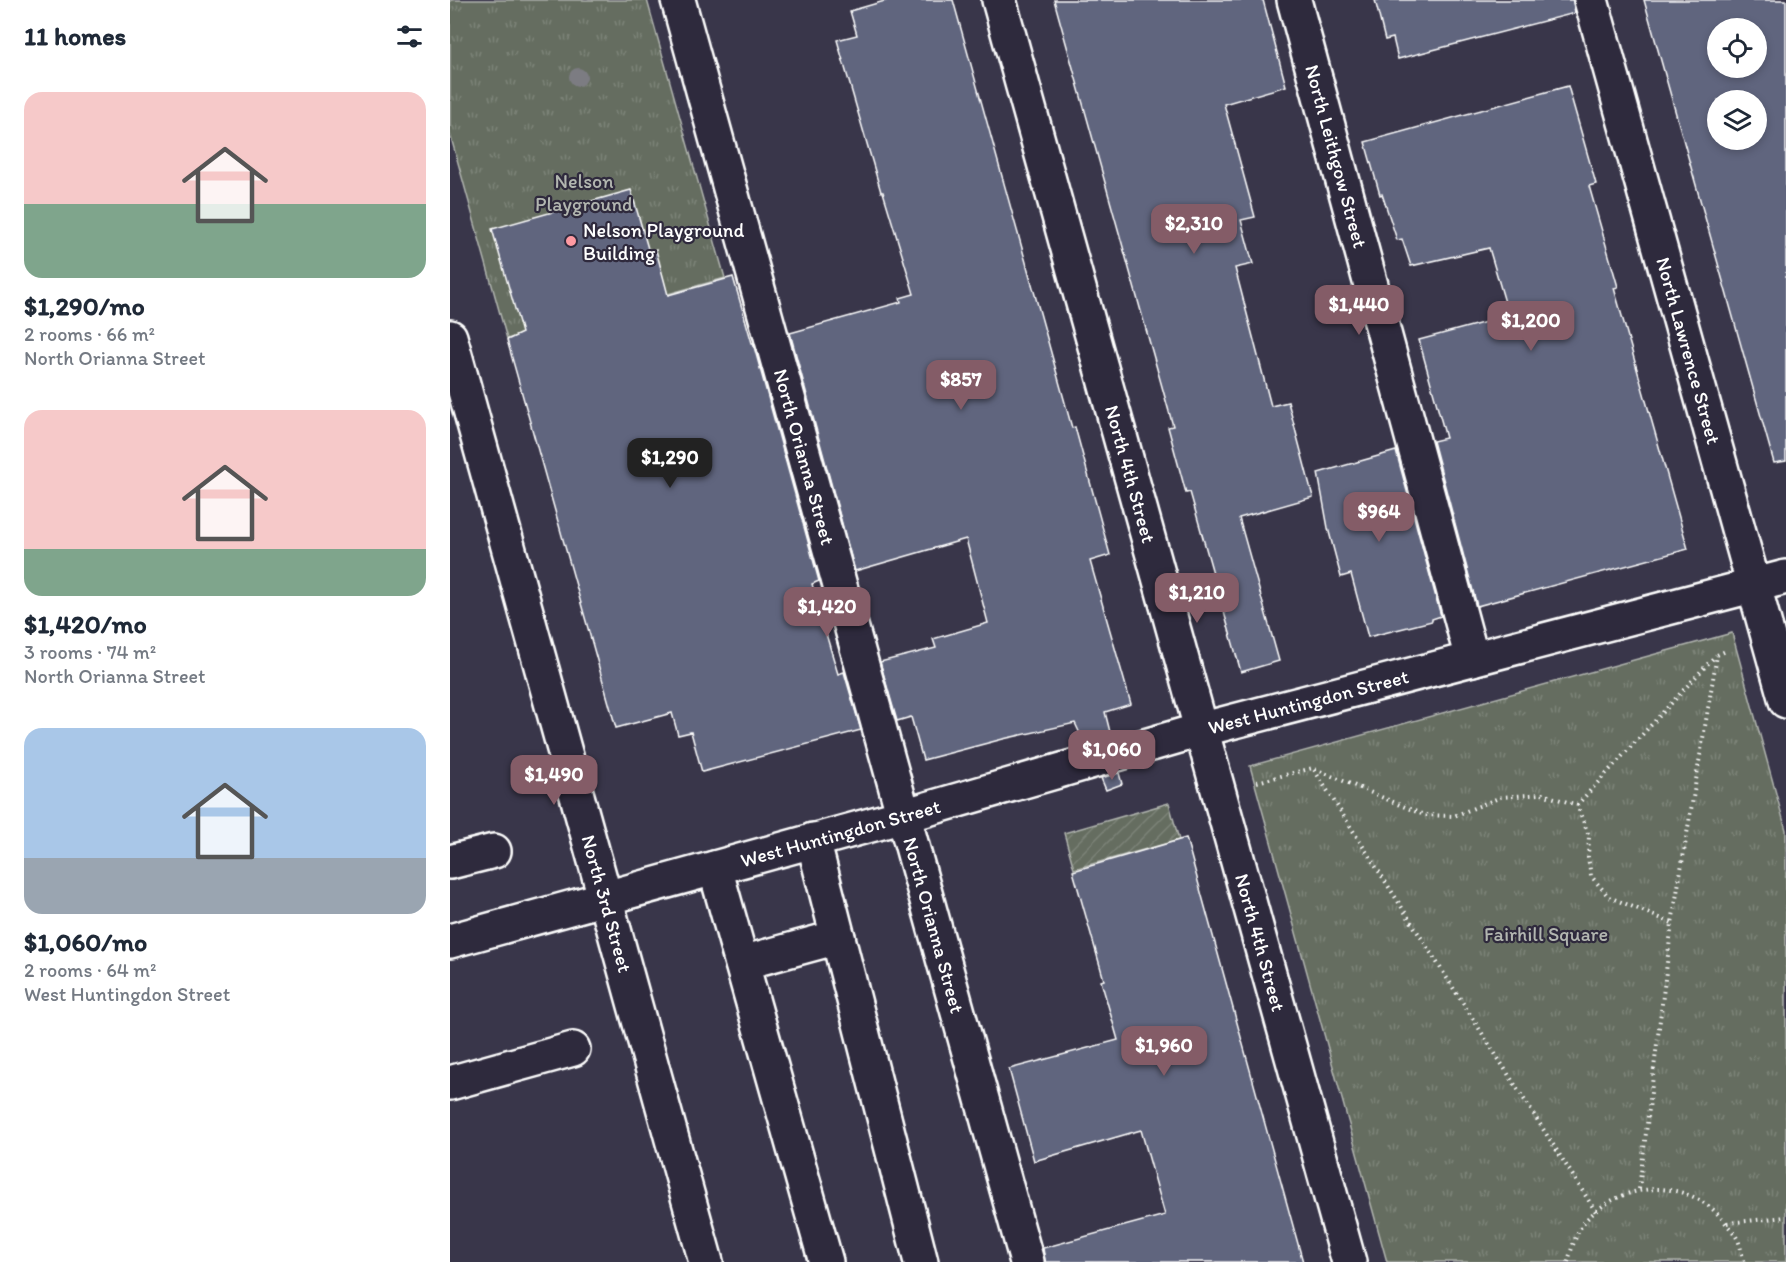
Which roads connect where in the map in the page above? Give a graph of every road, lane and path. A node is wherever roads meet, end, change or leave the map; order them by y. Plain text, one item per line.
1 (678, 0) edge
2 (999, 0) edge
3 (1294, 0) edge
4 (1591, 0) edge
5 (450, 337) edge
6 (1786, 577) edge
7 (1754, 585) junction
8 (1768, 636) junction
9 (1717, 654) junction
10 (1472, 659) junction
11 (1786, 701) edge
12 (1200, 730) junction
13 (1313, 768) junction
14 (1218, 792) junction
15 (1577, 805) junction
16 (903, 816) junction
17 (813, 840) junction
18 (494, 851) dead end
19 (450, 862) edge
20 (715, 868) junction
21 (606, 898) junction
22 (1672, 922) junction
23 (838, 937) junction
24 (450, 940) edge
25 (742, 963) junction
26 (573, 1049) dead end
27 (450, 1083) edge
28 (1640, 1189) junction
29 (1596, 1212) junction
30 (1786, 1217) edge
31 (1726, 1223) junction
32 (706, 1262) edge
33 (826, 1262) edge
34 (921, 1262) edge
35 (1027, 1262) edge
36 (1349, 1262) edge
37 (1568, 1262) edge
38 (1744, 1262) edge

1 - 16 street, North Orianna Street
2 - 12 street, North 4th Street
3 - 10 street, North Leithgow Street
4 - 7 street, North Lawrence Street
5 - 21 street, North 3rd Street
6 - 7 street, West Huntingdon Street
7 - 8 street, North Lawrence Street
7 - 10 street, West Huntingdon Street
8 - 9 path
8 - 11 street, North Lawrence Street
9 - 15 path
9 - 22 path
10 - 12 street, West Huntingdon Street
12 - 14 street, North 4th Street
12 - 16 street, West Huntingdon Street
13 - 14 path
13 - 15 path
13 - 29 path
14 - 36 street, North 4th Street
15 - 22 path
16 - 17 street, West Huntingdon Street
16 - 35 street, North Orianna Street
17 - 20 street, West Huntingdon Street
17 - 23 street
18 - 19 street
20 - 21 street, West Huntingdon Street
20 - 25 street
21 - 24 street, West Huntingdon Street
21 - 32 street, North 3rd Street
22 - 28 path
23 - 25 street
23 - 34 street
25 - 33 street
26 - 27 street
28 - 29 path
28 - 31 path
29 - 37 path
30 - 31 path
31 - 38 path

